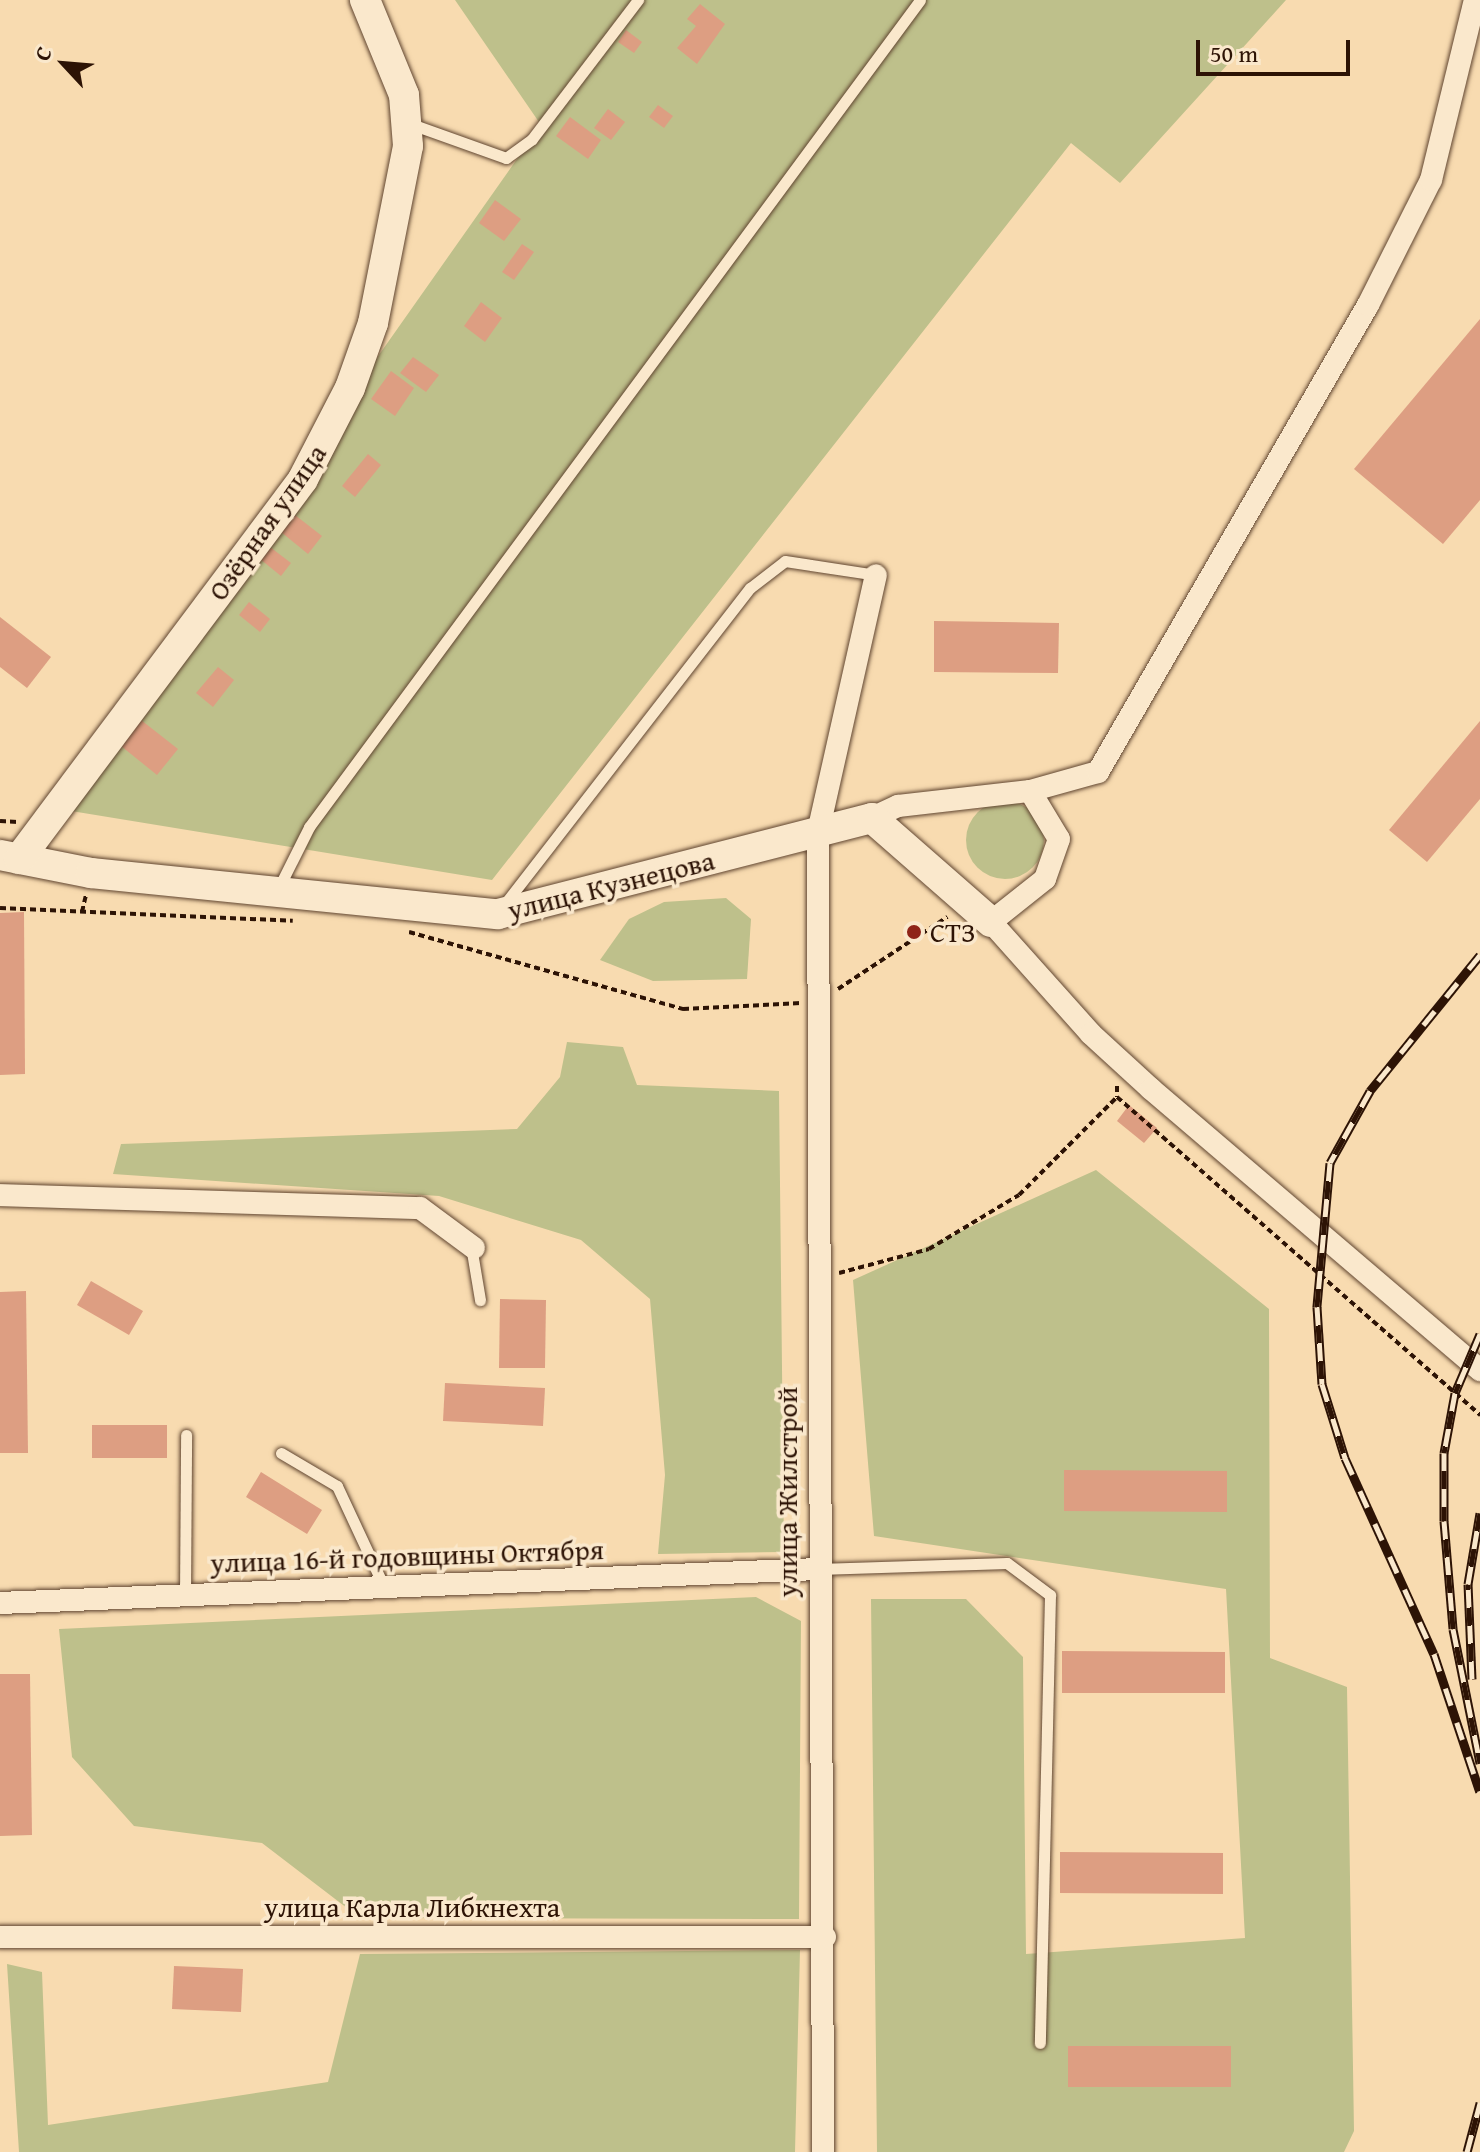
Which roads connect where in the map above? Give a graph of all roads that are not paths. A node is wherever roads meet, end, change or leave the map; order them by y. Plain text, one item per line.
1 (365, 0) edge
2 (638, 0) edge
3 (920, 0) edge
4 (1475, 0) edge
5 (406, 122) junction
6 (876, 575) joint
7 (1030, 791) junction
8 (872, 818) junction
9 (818, 832) junction
10 (9, 857) edge
11 (279, 887) junction
12 (498, 914) junction
13 (991, 922) junction
14 (0, 1195) edge
15 (480, 1300) dead end
16 (1480, 1370) edge
17 (186, 1435) dead end
18 (281, 1453) dead end
19 (817, 1569) junction
20 (384, 1587) junction
21 (185, 1596) junction
22 (0, 1603) edge
23 (0, 1937) edge
24 (825, 1937) junction
25 (1040, 2043) dead end
26 (823, 2152) edge

1 - 5 street, Озёрная улица
2 - 5 lane
3 - 11 lane
4 - 7 street
5 - 10 street, Озёрная улица
6 - 9 street, улица Жилстрой
6 - 12 lane
7 - 8 street
7 - 13 street
8 - 9 street, улица Кузнецова
8 - 13 street
9 - 12 street, улица Кузнецова
9 - 19 street, улица Жилстрой
10 - 11 street, улица Кузнецова
11 - 12 street, улица Кузнецова
13 - 16 street
14 - 15 lane
17 - 21 lane
18 - 20 lane
19 - 20 street, улица 16-й годовщины Октября
19 - 24 street, улица Жилстрой
19 - 25 lane
20 - 21 street, улица 16-й годовщины Октября
21 - 22 street, улица 16-й годовщины Октября
23 - 24 street, улица Карла Либкнехта
24 - 26 street, улица Жилстрой

